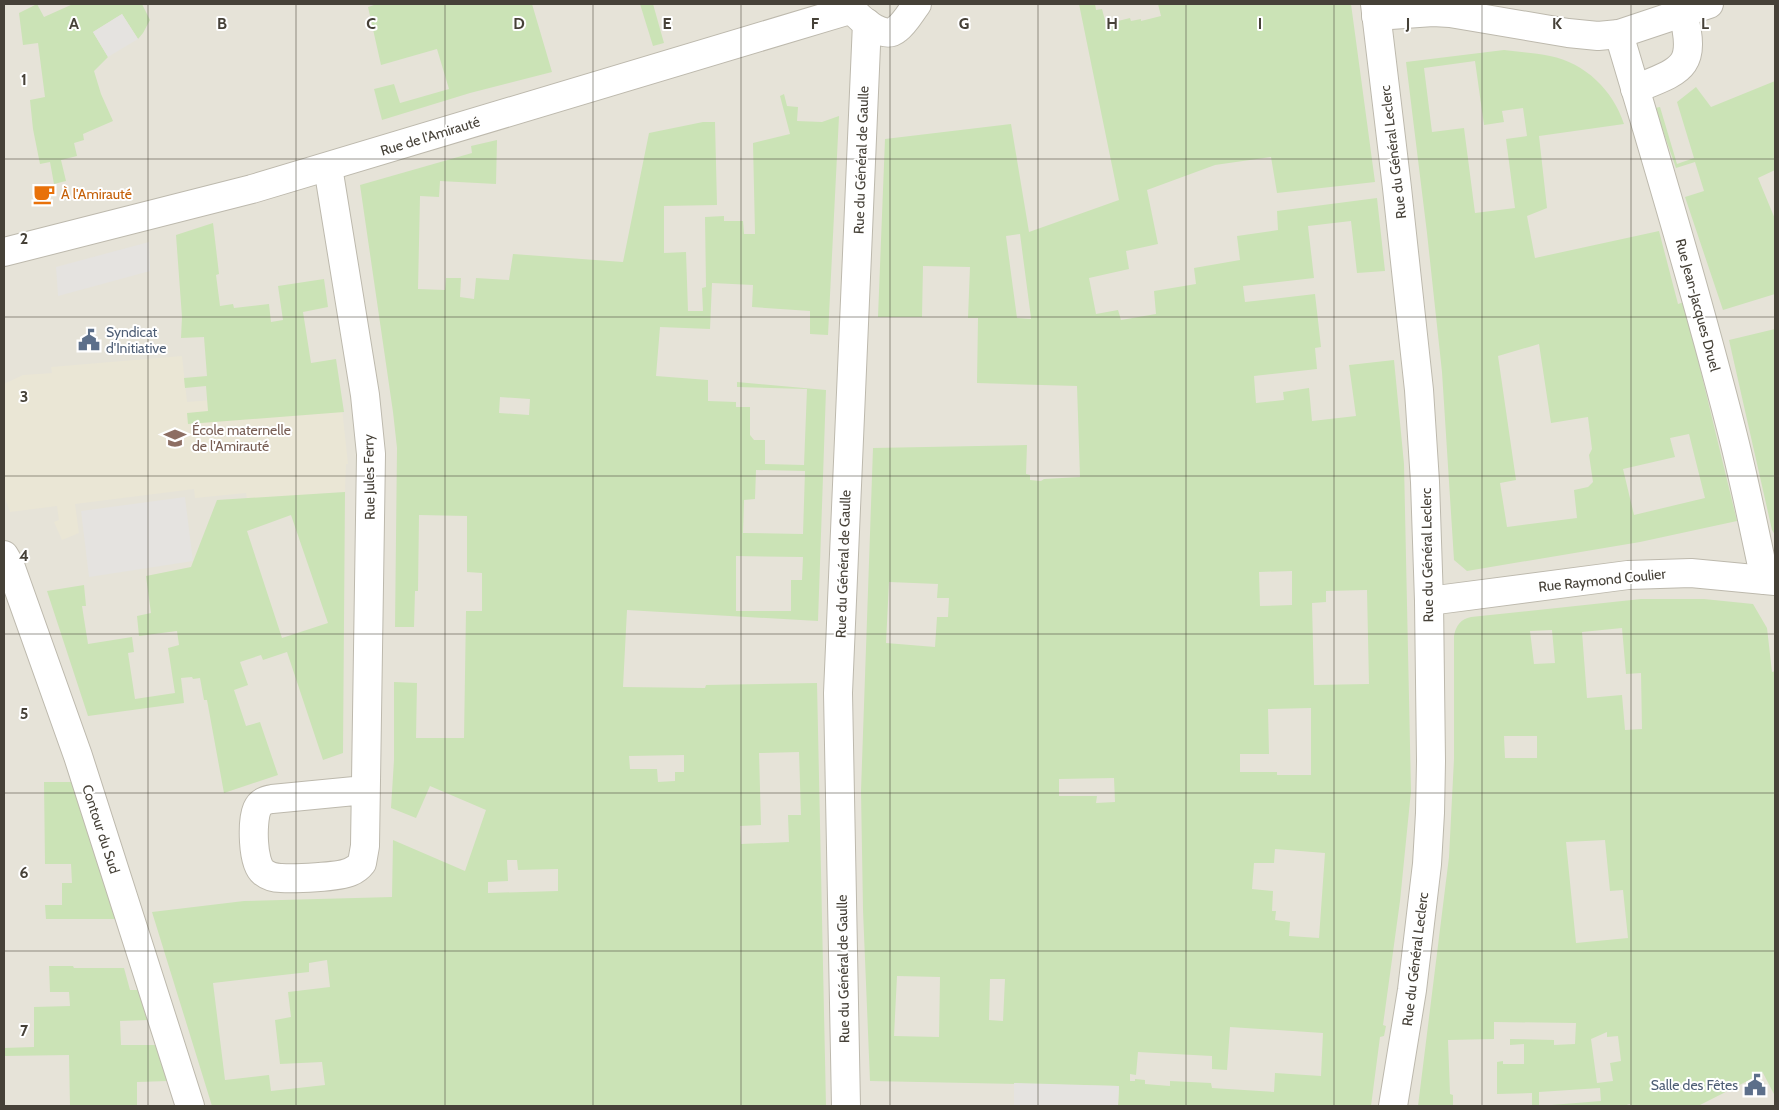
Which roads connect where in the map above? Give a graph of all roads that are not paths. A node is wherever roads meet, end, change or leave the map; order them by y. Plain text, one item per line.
1 (917, 4) edge
2 (1709, 4) edge
3 (1375, 10) edge
4 (857, 12) edge
5 (1683, 13) junction
6 (1619, 34) junction
7 (1635, 88) junction
8 (328, 167) junction
9 (4, 252) edge
10 (4, 555) edge
11 (1770, 580) edge
12 (1428, 600) junction
13 (365, 790) junction
14 (190, 1106) edge
15 (846, 1106) edge
16 (1393, 1106) edge

1 - 4 street
2 - 5 street
3 - 6 street
3 - 12 street, Rue du Général Leclerc
4 - 8 street, Rue de l'Amirauté
4 - 15 street, Rue du Général de Gaulle
5 - 6 street
5 - 7 street
6 - 7 street, Rue Jean-Jacques Druel
7 - 11 street, Rue Jean-Jacques Druel
8 - 9 street, Rue de l'Amirauté
8 - 13 street, Rue Jules Ferry
10 - 14 street, Contour du Sud
11 - 12 street, Rue Raymond Coulier
12 - 16 street, Rue du Général Leclerc
13 - 13 street, Rue Jules Ferry

